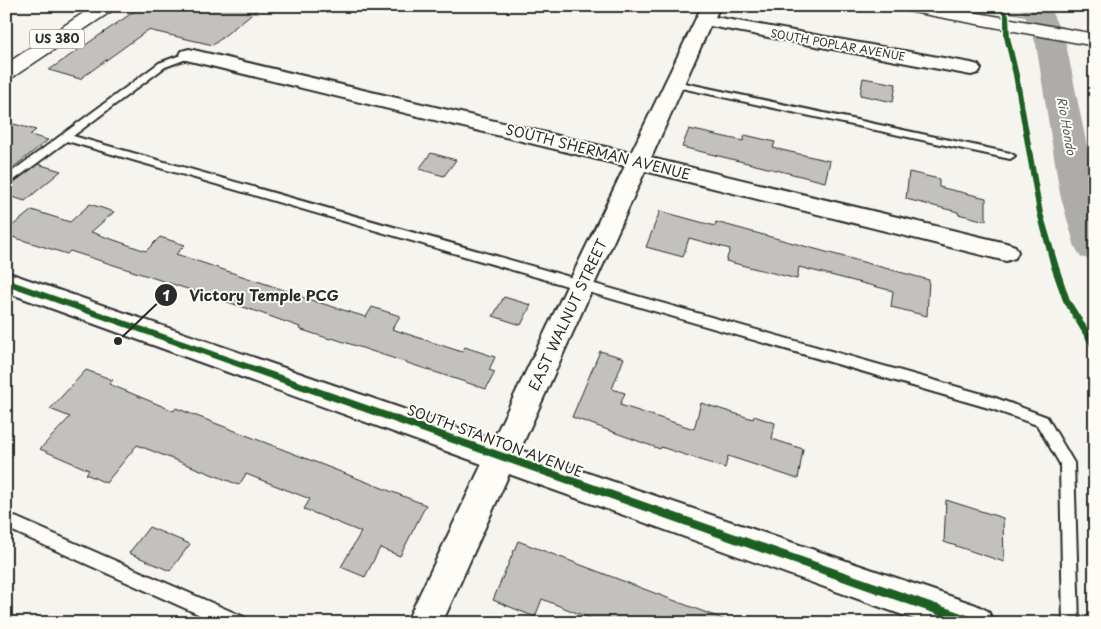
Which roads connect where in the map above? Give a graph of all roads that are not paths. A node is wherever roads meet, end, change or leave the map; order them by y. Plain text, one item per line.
1 (107, 6) edge
2 (907, 6) edge
3 (708, 13) edge
4 (1095, 40) edge
5 (189, 55) joint
6 (971, 69) dead end
7 (6, 73) edge
8 (675, 84) junction
9 (64, 137) junction
10 (1010, 156) dead end
11 (638, 162) junction
12 (6, 182) edge
13 (1006, 252) dead end
14 (6, 282) edge
15 (582, 286) junction
16 (503, 456) junction
17 (6, 520) edge
18 (238, 623) edge
19 (424, 623) edge
20 (976, 623) edge
21 (1071, 623) edge

1 - 7 street, US 380
2 - 4 street
3 - 6 street, SOUTH POPLAR AVENUE
3 - 8 street, EAST WALNUT STREET
5 - 9 lane
5 - 11 street, SOUTH SHERMAN AVENUE
8 - 10 lane
8 - 11 street, EAST WALNUT STREET
9 - 12 lane
9 - 15 lane
11 - 13 street, SOUTH SHERMAN AVENUE
11 - 15 street, EAST WALNUT STREET
14 - 16 street, SOUTH STANTON AVENUE
15 - 16 street, EAST WALNUT STREET
15 - 21 lane
16 - 19 street, EAST WALNUT STREET
16 - 20 street, SOUTH STANTON AVENUE
17 - 18 lane

